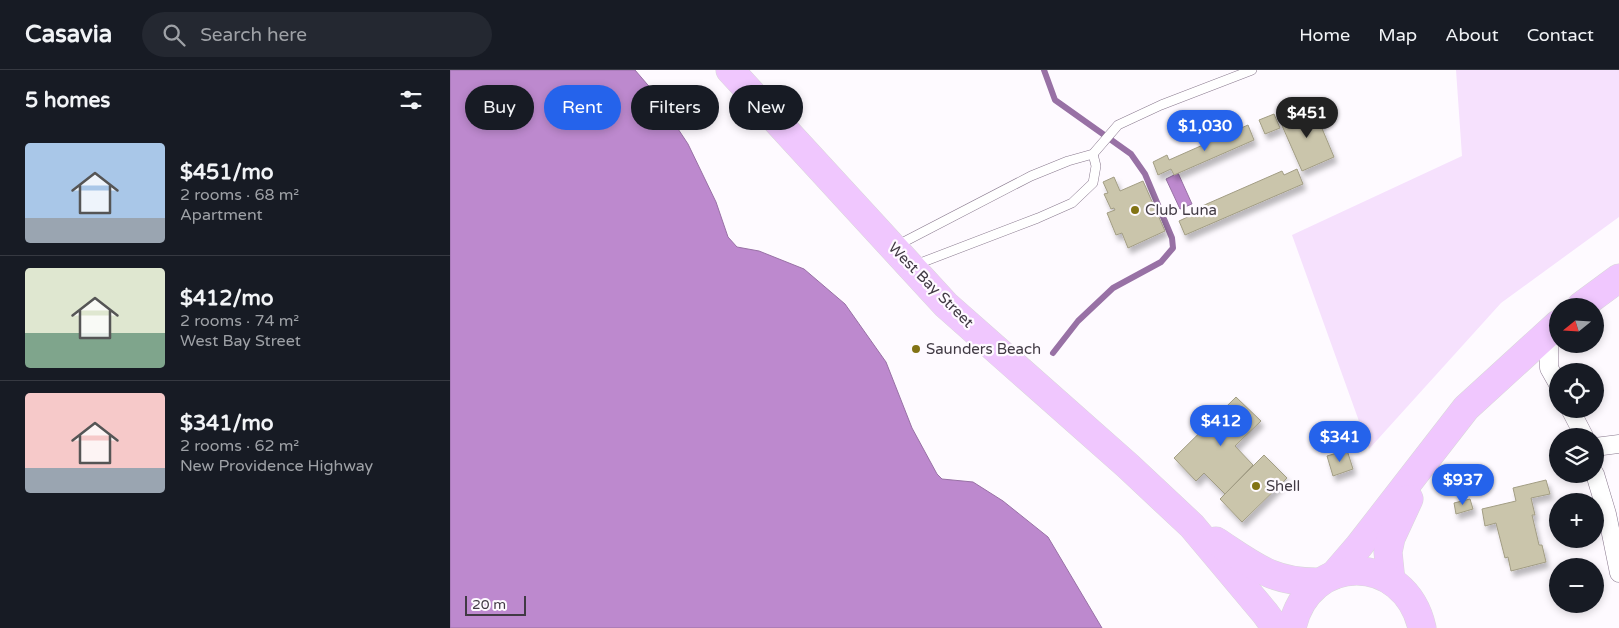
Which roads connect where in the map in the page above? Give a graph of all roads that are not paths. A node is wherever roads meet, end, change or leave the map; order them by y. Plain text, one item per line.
1 (730, 70) edge
2 (1252, 70) edge
3 (1093, 154) junction
4 (902, 257) junction
5 (1619, 278) edge
6 (1592, 298) edge
7 (1549, 332) edge
8 (1513, 364) junction
9 (1549, 368) edge
10 (1619, 444) edge
11 (1435, 446) junction
12 (1604, 446) edge
13 (1598, 483) edge
14 (1192, 526) junction
15 (1619, 572) edge
16 (1327, 579) junction
17 (1391, 581) junction
18 (1276, 628) edge
19 (1292, 628) edge
20 (1422, 628) edge

1 - 4 highway, West Bay Street
2 - 3 lane
3 - 4 lane
3 - 4 lane
4 - 14 highway, West Bay Street
5 - 6 highway
7 - 8 highway
8 - 9 street
8 - 11 highway
10 - 12 street
11 - 16 highway
11 - 17 highway
13 - 15 street
14 - 16 highway, West Bay Street
14 - 18 highway, West Bay Street
16 - 17 highway, West Bay Street
16 - 19 highway
17 - 20 highway, West Bay Street

